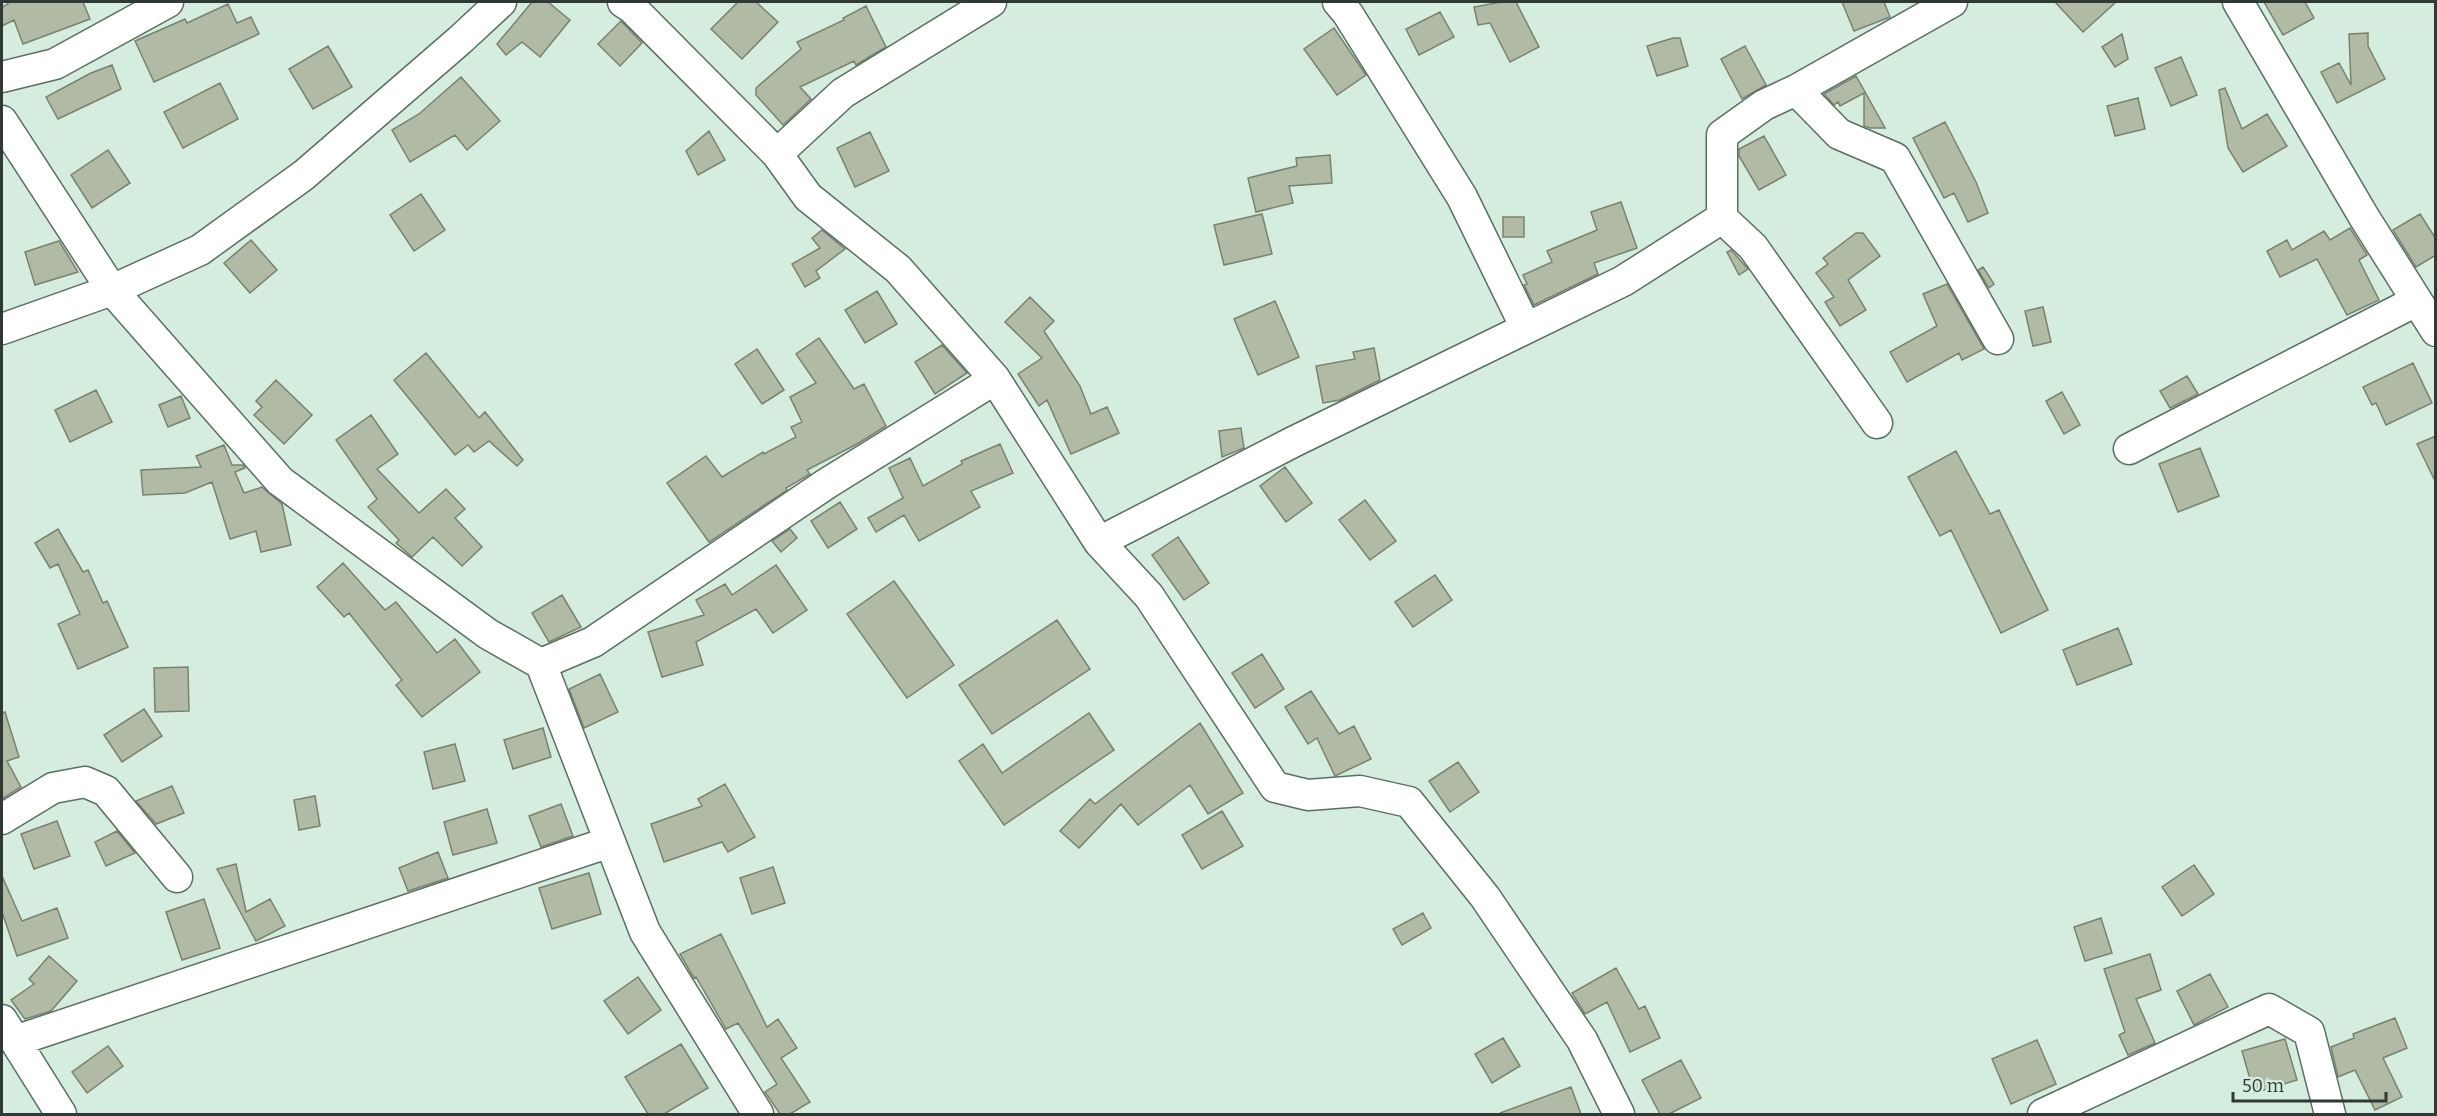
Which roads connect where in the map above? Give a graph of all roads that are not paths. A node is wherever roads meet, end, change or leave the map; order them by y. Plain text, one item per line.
1 (168, 2) edge
2 (501, 2) edge
3 (623, 2) edge
4 (991, 2) edge
5 (1953, 2) edge
6 (2238, 2) edge
7 (1351, 6) edge
8 (2, 76) edge
9 (1796, 90) junction
10 (2, 121) edge
11 (777, 154) junction
12 (1722, 218) junction
13 (112, 290) junction
14 (2416, 301) junction
15 (1526, 328) junction
16 (2, 329) edge
17 (2436, 332) edge
18 (1998, 339) dead end
19 (995, 379) junction
20 (1877, 423) dead end
21 (2129, 449) dead end
22 (1100, 542) junction
23 (541, 664) junction
24 (2, 819) edge
25 (610, 842) junction
26 (177, 877) dead end
27 (8, 1030) edge
28 (61, 1114) edge
29 (758, 1114) edge
30 (1619, 1114) edge
31 (2043, 1114) edge
32 (2330, 1114) edge

1 - 8 street
2 - 13 street
3 - 11 street
4 - 11 street
5 - 9 street
6 - 14 street
7 - 15 street
9 - 12 street
9 - 18 street
10 - 13 street
11 - 19 street
12 - 15 street
12 - 20 street
13 - 16 street
13 - 23 street
14 - 17 street
14 - 21 street
15 - 22 street
19 - 22 street
19 - 23 street
22 - 30 street
23 - 25 street
24 - 26 street
25 - 27 street
25 - 29 street
27 - 28 street
31 - 32 street

